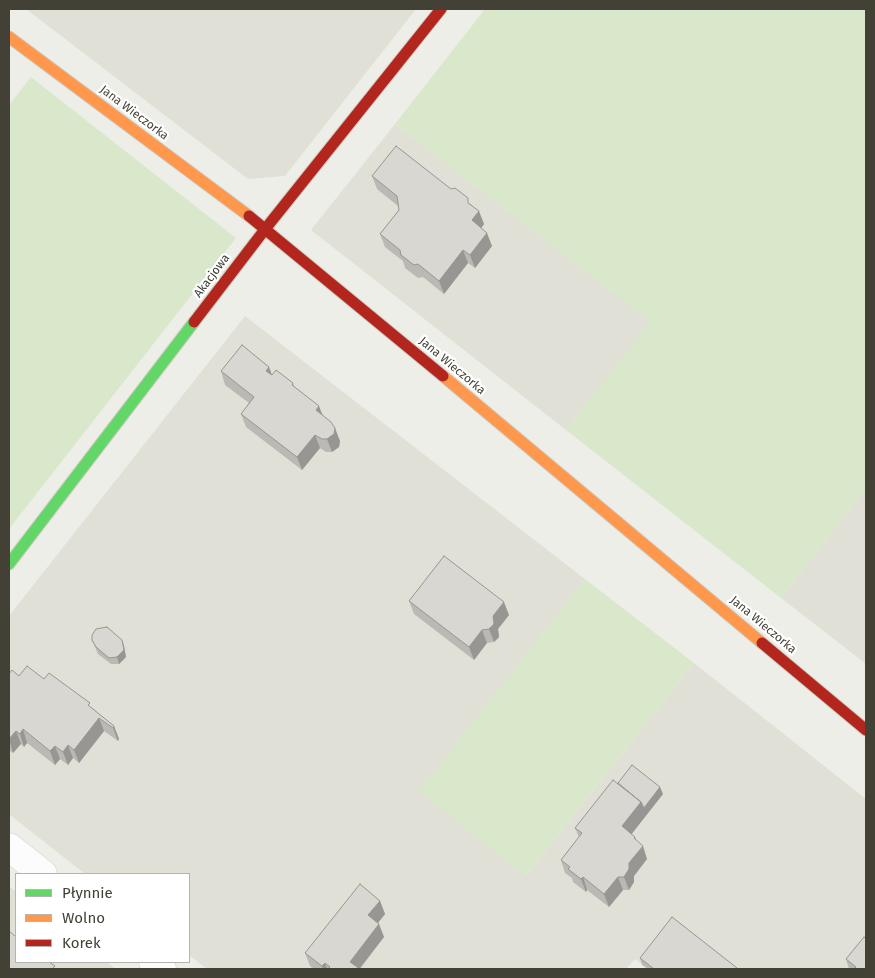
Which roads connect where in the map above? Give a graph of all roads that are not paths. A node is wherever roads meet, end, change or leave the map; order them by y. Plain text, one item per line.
1 (441, 9) edge
2 (9, 37) edge
3 (266, 228) junction
4 (9, 564) edge
5 (866, 730) edge
6 (9, 847) edge
7 (42, 873) edge

1 - 3 street, Akacjowa
2 - 3 street, Jana Wieczorka
3 - 4 street, Akacjowa
3 - 5 street, Jana Wieczorka
6 - 7 street

